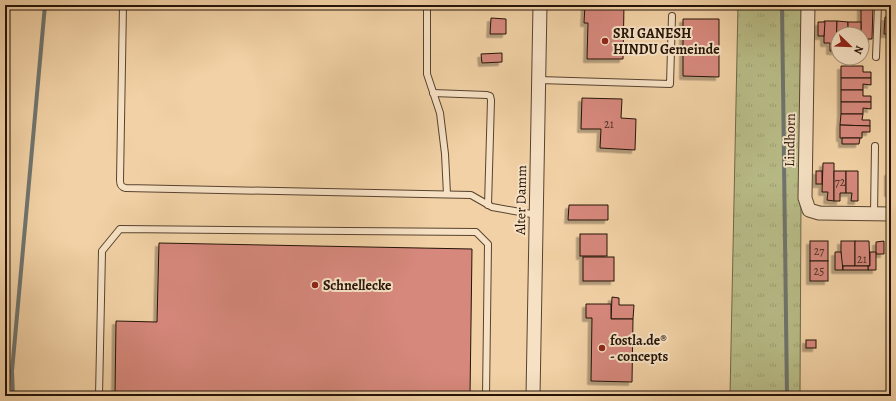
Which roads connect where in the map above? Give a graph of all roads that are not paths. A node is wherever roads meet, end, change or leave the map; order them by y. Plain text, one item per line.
1 (123, 5) edge
2 (427, 5) edge
3 (540, 5) edge
4 (808, 5) edge
5 (878, 5) edge
6 (672, 16) dead end
7 (876, 57) dead end
8 (539, 80) junction
9 (433, 93) junction
10 (875, 146) dead end
11 (447, 194) junction
12 (488, 205) junction
13 (874, 214) junction
14 (891, 214) edge
15 (537, 215) junction
16 (99, 396) edge
17 (486, 396) edge
18 (533, 396) edge

1 - 11 lane
2 - 9 lane
3 - 8 street, Alter Damm
4 - 13 street, Lindhorn
5 - 7 lane
6 - 8 lane
8 - 15 street, Alter Damm
9 - 11 lane
9 - 12 lane
10 - 13 lane
11 - 12 lane
12 - 15 lane
13 - 14 street, Lindhorn
15 - 18 street, Alter Damm
16 - 17 lane

